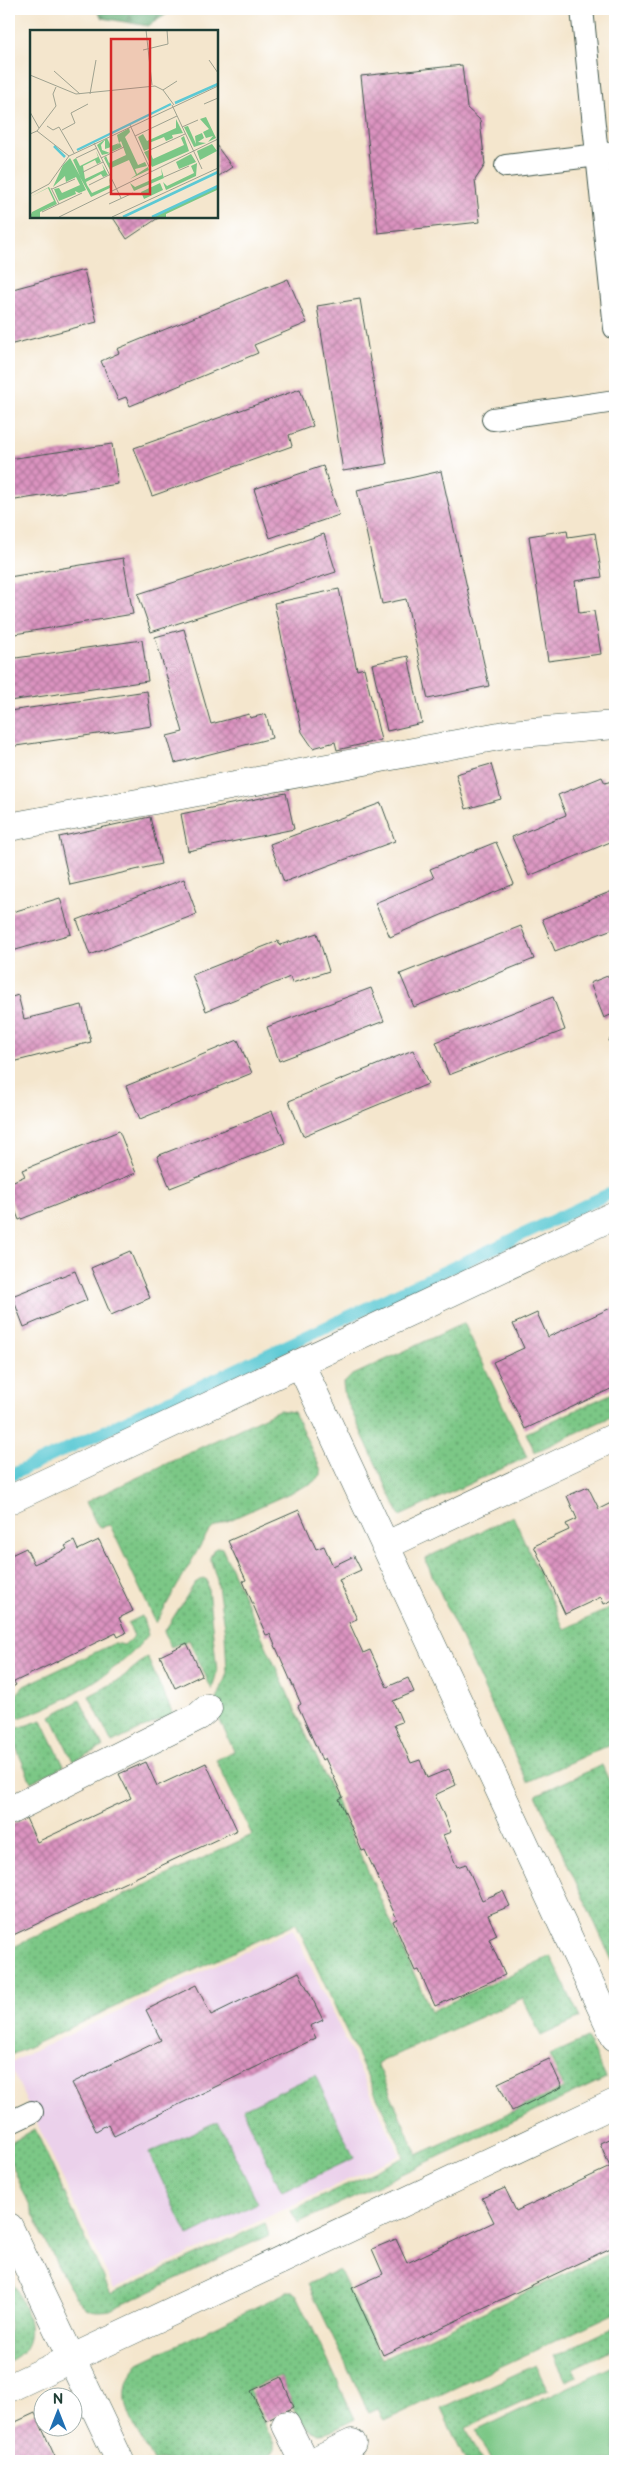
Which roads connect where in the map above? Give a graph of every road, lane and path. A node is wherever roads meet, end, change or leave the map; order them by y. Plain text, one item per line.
1 (582, 9) edge
2 (606, 154) edge
3 (506, 166) dead end
4 (615, 328) edge
5 (615, 402) edge
6 (492, 419) dead end
7 (615, 724) edge
8 (9, 827) edge
9 (615, 1215) edge
10 (300, 1363) junction
11 (615, 1437) edge
12 (9, 1500) edge
13 (386, 1546) junction
14 (208, 1708) dead end
15 (9, 1810) edge
16 (615, 2038) edge
17 (615, 2103) edge
18 (32, 2112) dead end
19 (9, 2123) edge
20 (9, 2227) edge
21 (71, 2358) junction
22 (9, 2388) edge
23 (286, 2425) dead end
24 (352, 2443) dead end
25 (120, 2461) edge
26 (304, 2461) edge
27 (314, 2461) edge

1 - 2 lane
2 - 3 lane
2 - 4 lane
5 - 6 lane
7 - 8 street
9 - 10 street
10 - 12 street
10 - 13 street
11 - 13 street
13 - 16 street
14 - 15 street
17 - 21 street
18 - 19 lane
20 - 21 street
21 - 22 street
21 - 25 street
23 - 26 street
24 - 27 street

